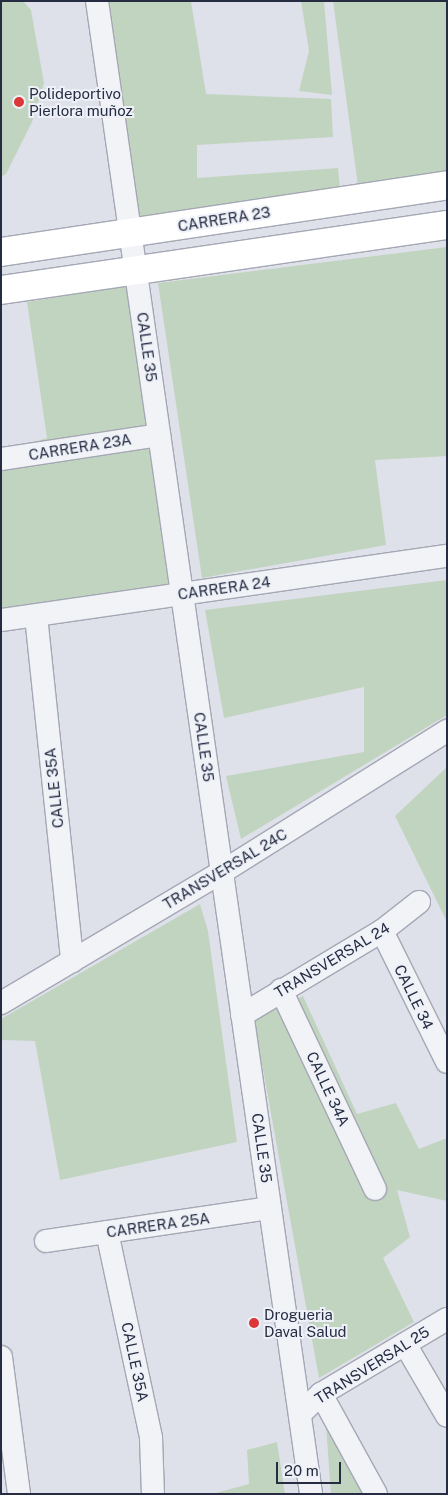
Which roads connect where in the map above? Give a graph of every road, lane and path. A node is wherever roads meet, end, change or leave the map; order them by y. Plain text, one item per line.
1 (96, 1) edge
2 (447, 185) edge
3 (447, 225) edge
4 (131, 233) junction
5 (1, 252) edge
6 (136, 270) junction
7 (1, 290) edge
8 (159, 435) junction
9 (1, 459) edge
10 (447, 556) edge
11 (182, 594) junction
12 (36, 616) junction
13 (1, 620) edge
14 (447, 730) edge
15 (222, 872) junction
16 (419, 902) dead end
17 (382, 931) junction
18 (72, 961) junction
19 (281, 990) junction
20 (1, 1003) edge
21 (242, 1015) junction
22 (447, 1062) edge
23 (375, 1189) dead end
24 (270, 1208) junction
25 (107, 1232) junction
26 (46, 1241) dead end
27 (447, 1319) edge
28 (405, 1344) junction
29 (1, 1357) edge
30 (321, 1394) junction
31 (300, 1414) junction
32 (447, 1416) edge
33 (19, 1494) edge
34 (153, 1494) edge
35 (311, 1494) edge
36 (376, 1494) edge

1 - 4 street, CALLE 35
2 - 4 street, CARRERA 23
3 - 6 street
4 - 5 street, CARRERA 23
4 - 6 street, CALLE 35
6 - 7 street
6 - 8 street, CALLE 35
8 - 9 street, CARRERA 23A
8 - 11 street, CALLE 35
10 - 11 street, CARRERA 24
11 - 12 street, CARRERA 24
11 - 15 street, CALLE 35
12 - 13 street, CARRERA 24
12 - 18 street, CALLE 35A
14 - 15 street, TRANSVERSAL 24C
15 - 18 street, TRANSVERSAL 24C
15 - 21 street, CALLE 35
16 - 17 street, TRANSVERSAL 24
17 - 19 street, TRANSVERSAL 24
17 - 22 street, CALLE 34
18 - 20 street, TRANSVERSAL 24C
19 - 21 street, TRANSVERSAL 24
19 - 23 street, CALLE 34A
21 - 24 street, CALLE 35
24 - 25 street, CARRERA 25A
24 - 31 street, CALLE 35
25 - 26 street, CARRERA 25A
25 - 34 street, CALLE 35A
27 - 28 street, TRANSVERSAL 25
28 - 30 street, TRANSVERSAL 25
28 - 32 street
29 - 33 street
30 - 31 street, TRANSVERSAL 25
30 - 36 street
31 - 35 street, CALLE 35

